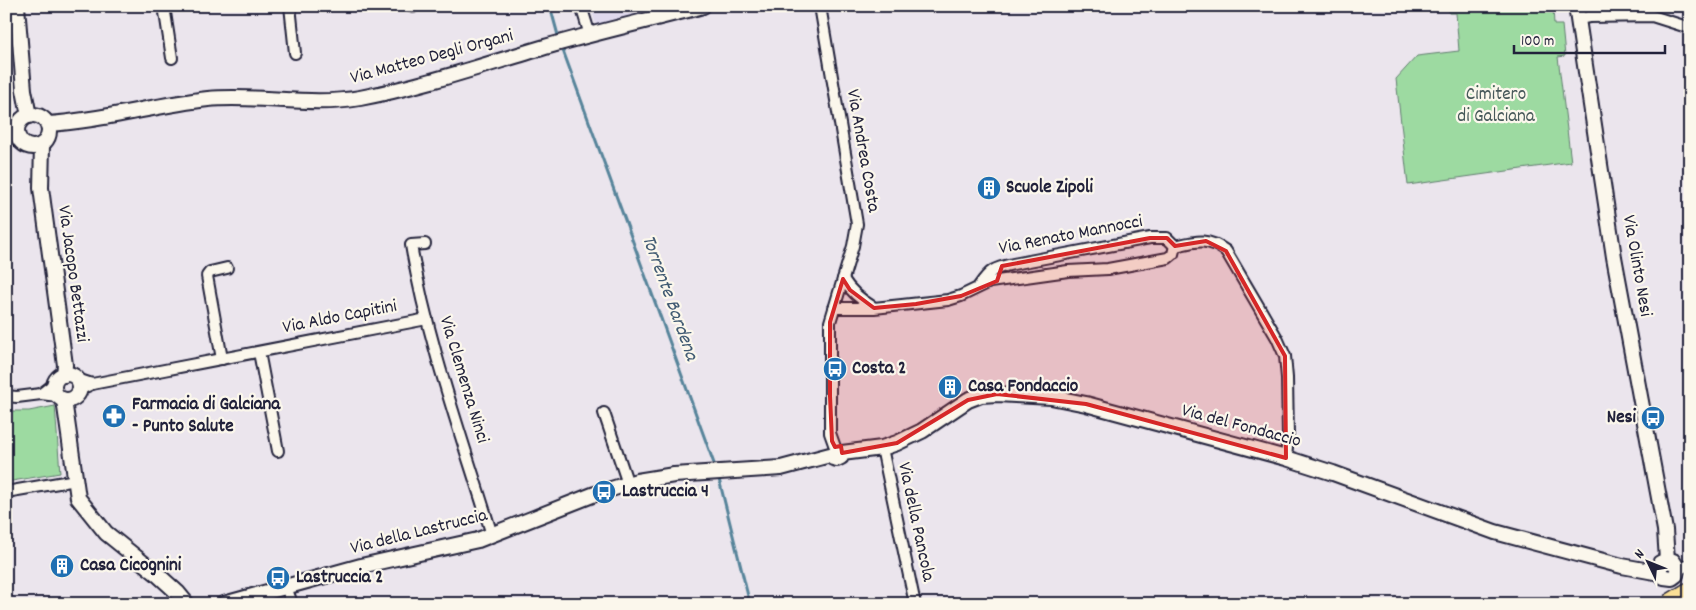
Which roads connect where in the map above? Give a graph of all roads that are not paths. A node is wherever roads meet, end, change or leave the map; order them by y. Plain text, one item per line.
1 (17, 6) edge
2 (164, 6) edge
3 (290, 6) edge
4 (581, 6) edge
5 (703, 6) edge
6 (820, 6) edge
7 (1577, 12) edge
8 (1690, 28) edge
9 (590, 35) junction
10 (295, 53) dead end
11 (172, 58) dead end
12 (29, 116) junction
13 (48, 124) junction
14 (12, 135) edge
15 (36, 146) junction
16 (425, 244) dead end
17 (1175, 246) junction
18 (1002, 266) junction
19 (227, 268) dead end
20 (843, 279) junction
21 (1001, 281) junction
22 (979, 287) junction
23 (834, 308) junction
24 (874, 308) junction
25 (427, 319) junction
26 (259, 352) junction
27 (222, 358) junction
28 (67, 387) junction
29 (6, 396) edge
30 (604, 413) dead end
31 (882, 448) junction
32 (278, 451) dead end
33 (836, 452) junction
34 (1286, 458) junction
35 (708, 474) joint
36 (76, 480) junction
37 (628, 484) junction
38 (6, 492) edge
39 (492, 535) junction
40 (1672, 568) edge
41 (286, 586) junction
42 (1679, 597) edge
43 (187, 604) edge
44 (191, 604) edge
45 (200, 604) edge
46 (224, 604) edge
47 (292, 604) edge
48 (915, 604) edge

1 - 12 street
2 - 11 street
3 - 10 street
4 - 9 street
5 - 9 street, Via Matteo Degli Organi
6 - 20 street, Via Andrea Costa
7 - 8 street
7 - 40 street, Via Olinto Nesi
9 - 13 street, Via Matteo Degli Organi
12 - 13 street
12 - 14 street
13 - 15 street
14 - 15 street
15 - 28 street, Via Jacopo Bettazzi
16 - 25 street, Via Clemenza Ninci
17 - 18 street, Via Renato Mannocci
17 - 21 street, Via Renato Mannocci
17 - 34 street
18 - 21 street
18 - 22 street, Via Renato Mannocci
19 - 27 street
20 - 23 street, Via Andrea Costa
20 - 24 street
21 - 22 street, Via Renato Mannocci
22 - 24 street, Via Renato Mannocci
23 - 24 street, Via Renato Mannocci
23 - 33 street, Via Andrea Costa
25 - 26 street, Via Aldo Capitini
25 - 39 street, Via Clemenza Ninci
26 - 27 street, Via Aldo Capitini
26 - 32 street
27 - 28 street, Via Aldo Capitini
28 - 29 street
28 - 36 street, Via Jacopo Bettazzi
30 - 37 street
31 - 33 street, Via del Fondaccio
31 - 34 street, Via del Fondaccio
31 - 48 street, Via della Pancola
33 - 35 street, Via del Fondaccio
34 - 40 street, Via del Fondaccio
35 - 37 street, Via della Lastruccia
36 - 38 street
36 - 43 street, Via Jacopo Bettazzi
37 - 39 street, Via della Lastruccia
39 - 41 street, Via della Lastruccia
40 - 42 street
41 - 46 street, Via della Lastruccia
41 - 47 street
44 - 45 street

